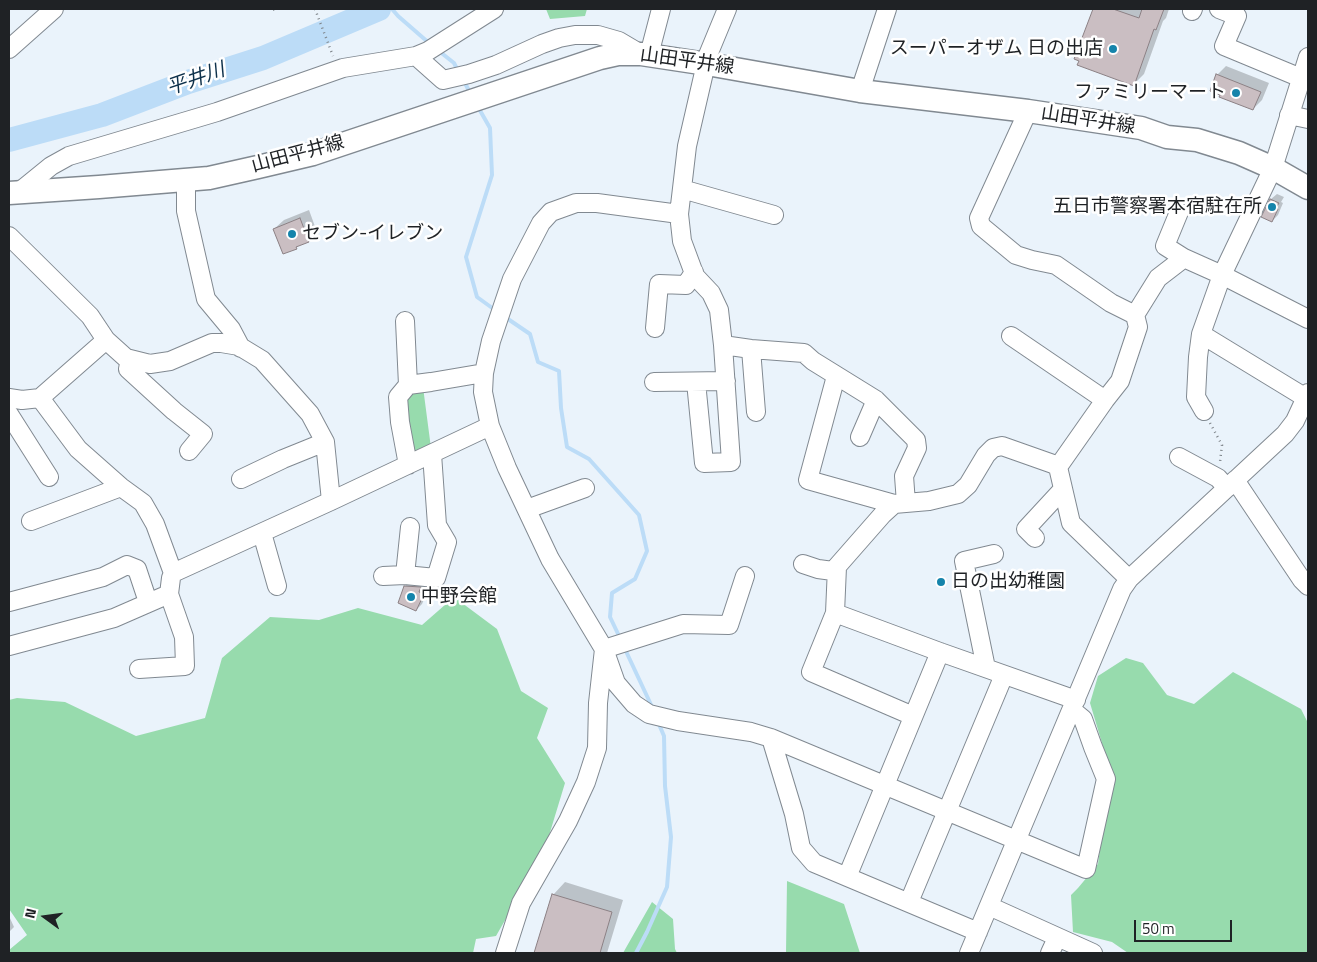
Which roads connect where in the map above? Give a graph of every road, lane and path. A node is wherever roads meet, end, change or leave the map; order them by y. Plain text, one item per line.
1 (54, 9) edge
2 (315, 9) edge
3 (494, 9) edge
4 (661, 9) edge
5 (727, 9) edge
6 (888, 9) edge
7 (1219, 9) edge
8 (9, 49) edge
9 (422, 54) junction
10 (645, 54) junction
11 (1308, 57) edge
12 (334, 58) dead end
13 (706, 64) junction
14 (1301, 78) junction
15 (860, 91) junction
16 (1028, 111) junction
17 (1289, 115) junction
18 (1308, 119) edge
19 (1273, 168) junction
20 (186, 180) junction
21 (1308, 188) edge
22 (682, 189) junction
23 (14, 193) edge
24 (1179, 212) dead end
25 (679, 214) junction
26 (774, 215) dead end
27 (9, 236) edge
28 (1184, 258) junction
29 (694, 272) junction
30 (1222, 275) junction
31 (1135, 315) junction
32 (1308, 319) edge
33 (405, 321) dead end
34 (656, 328) dead end
35 (1201, 334) junction
36 (1011, 336) dead end
37 (106, 340) junction
38 (723, 345) junction
39 (241, 348) junction
40 (751, 349) junction
41 (130, 359) junction
42 (484, 373) junction
43 (836, 376) junction
44 (726, 381) junction
45 (654, 382) dead end
46 (696, 382) junction
47 (408, 385) junction
48 (1307, 396) edge
49 (9, 398) edge
50 (40, 398) junction
51 (876, 400) junction
52 (1105, 400) junction
53 (1204, 411) joint
54 (756, 412) dead end
55 (9, 414) edge
56 (490, 426) junction
57 (860, 437) dead end
58 (325, 442) junction
59 (189, 451) dead end
60 (432, 454) junction
61 (1179, 457) dead end
62 (408, 465) junction
63 (1058, 467) junction
64 (49, 477) dead end
65 (241, 479) dead end
66 (1231, 484) junction
67 (121, 487) junction
68 (586, 488) dead end
69 (1063, 489) junction
70 (331, 501) junction
71 (900, 504) junction
72 (527, 509) junction
73 (31, 521) dead end
74 (410, 526) dead end
75 (1027, 529) dead end
76 (262, 533) junction
77 (994, 554) dead end
78 (803, 564) dead end
79 (837, 567) junction
80 (173, 573) junction
81 (383, 576) dead end
82 (405, 576) junction
83 (745, 576) dead end
84 (1129, 579) junction
85 (1306, 579) edge
86 (277, 586) dead end
87 (169, 594) junction
88 (9, 602) edge
89 (148, 602) junction
90 (835, 613) junction
91 (9, 646) edge
92 (604, 649) junction
93 (940, 652) junction
94 (986, 668) junction
95 (139, 669) dead end
96 (1004, 674) junction
97 (1074, 705) junction
98 (914, 716) junction
99 (771, 738) junction
100 (885, 786) junction
101 (947, 811) junction
102 (1017, 840) junction
103 (847, 877) junction
104 (909, 902) junction
105 (989, 906) junction
106 (978, 932) junction
107 (1054, 945) edge
108 (505, 953) edge
109 (969, 953) edge
110 (1093, 953) edge

1 - 8 street
2 - 12 path
3 - 9 street
4 - 10 street
5 - 13 street
6 - 15 street
7 - 14 street
9 - 10 street
9 - 23 street
10 - 13 main road, 山田平井線
10 - 20 main road, 山田平井線
11 - 14 street
13 - 15 main road, 山田平井線
13 - 22 street
14 - 17 street
15 - 16 main road, 山田平井線
16 - 19 main road, 山田平井線
16 - 31 street
17 - 18 street
17 - 19 street
19 - 21 main road, 山田平井線
19 - 30 street
20 - 23 main road, 山田平井線
20 - 39 street
22 - 25 street
22 - 26 street
24 - 28 street
25 - 29 street
25 - 42 street
27 - 37 street
28 - 30 street
28 - 31 street
29 - 34 street
29 - 38 street
30 - 32 street
30 - 35 street
31 - 52 street
33 - 47 street
35 - 48 street
35 - 53 street
36 - 52 street
37 - 41 street
37 - 50 street
38 - 40 street
38 - 44 street
39 - 41 street
39 - 58 street
40 - 43 street
40 - 54 street
41 - 59 street
42 - 47 street
42 - 56 street
43 - 51 street
43 - 71 street
44 - 46 street
44 - 46 street
45 - 46 street
47 - 62 street
48 - 66 street
49 - 50 street
50 - 67 street
51 - 57 street
51 - 71 street
52 - 63 street
53 - 66 path
55 - 64 street
56 - 60 street
56 - 72 street
58 - 65 street
58 - 70 street
60 - 62 street
60 - 82 street
61 - 66 street
62 - 70 street
63 - 69 street
63 - 71 street
66 - 84 street
66 - 85 street
67 - 73 street
67 - 80 street
68 - 72 street
69 - 75 street
69 - 84 street
70 - 76 street
71 - 79 street
72 - 92 street
74 - 82 street
76 - 80 street
76 - 86 street
77 - 94 street
78 - 79 street
79 - 90 street
80 - 87 street
81 - 82 street
83 - 92 street
84 - 97 street
87 - 89 street
87 - 95 street
88 - 89 street
89 - 91 street
90 - 93 street
90 - 98 street
92 - 99 street
92 - 108 street
93 - 94 street
93 - 98 street
94 - 96 street
96 - 97 street
96 - 101 street
97 - 102 street
97 - 102 street
98 - 100 street
99 - 100 street
99 - 103 street
100 - 101 street
100 - 103 street
101 - 102 street
101 - 104 street
102 - 105 street
103 - 104 street
104 - 106 street
105 - 106 street
105 - 107 street
106 - 109 street
107 - 110 street

